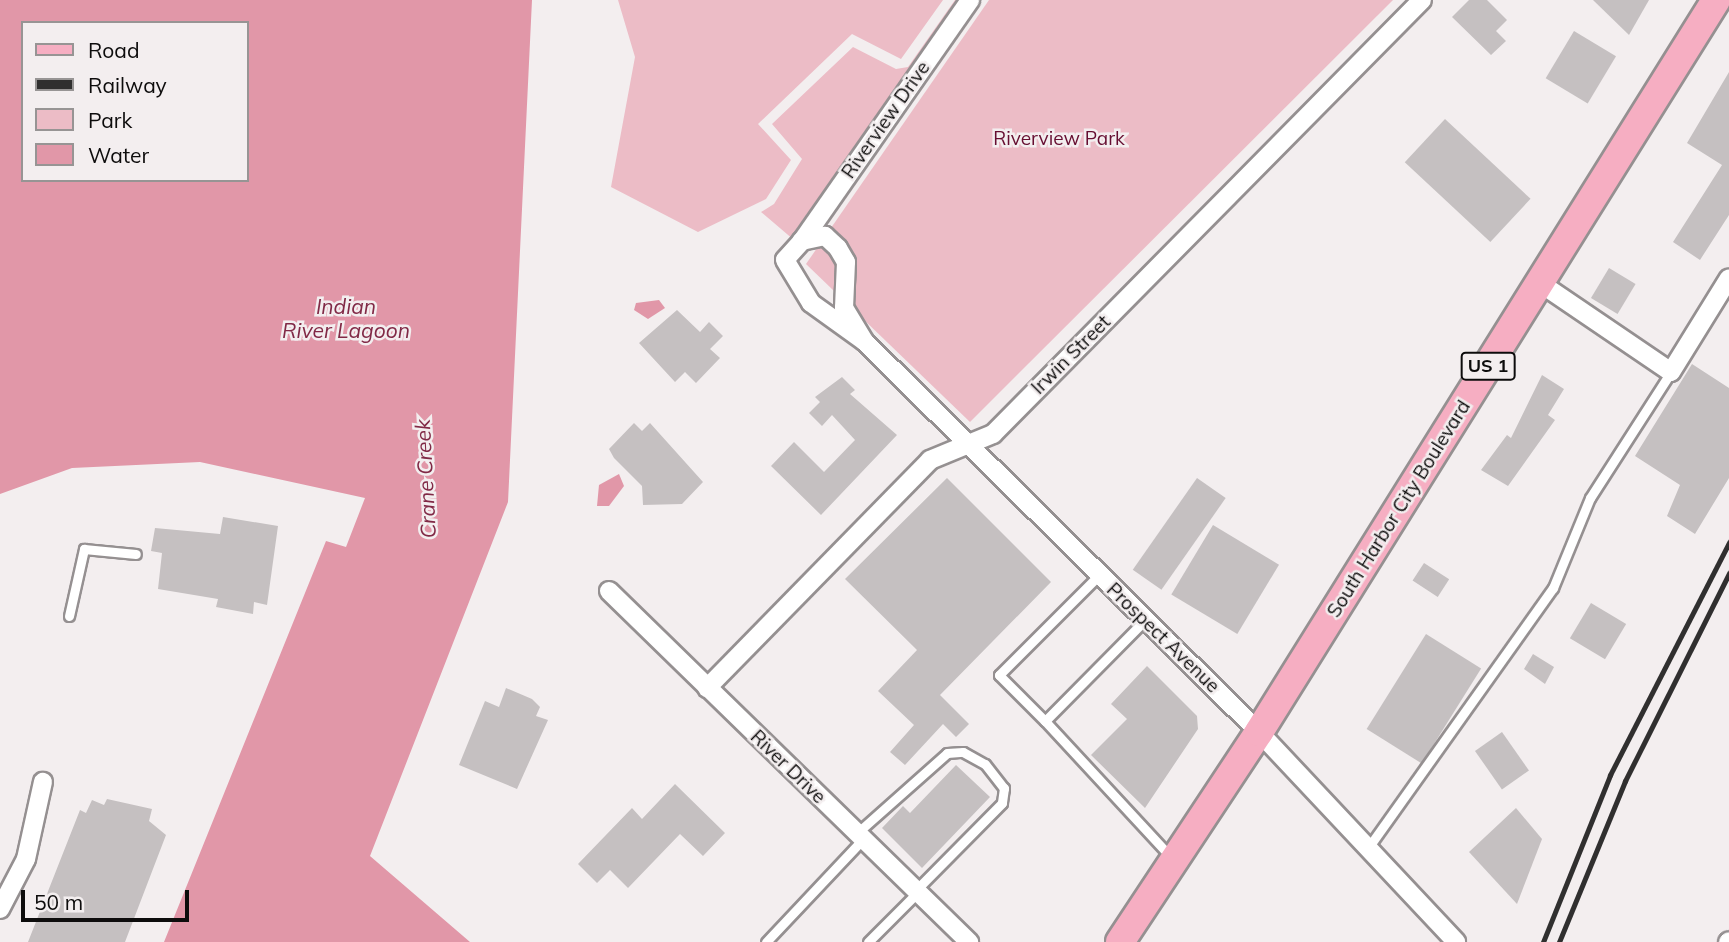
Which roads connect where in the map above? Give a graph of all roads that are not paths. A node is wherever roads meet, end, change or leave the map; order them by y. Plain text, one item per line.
1 (970, 0) edge
2 (1422, 0) edge
3 (1716, 0) edge
4 (802, 241) junction
5 (1729, 278) edge
6 (1540, 283) junction
7 (864, 341) junction
8 (1671, 372) junction
9 (965, 447) junction
10 (135, 554) dead end
11 (1098, 576) junction
12 (609, 591) dead end
13 (69, 616) dead end
14 (1144, 621) junction
15 (708, 688) junction
16 (1045, 721) junction
17 (1259, 732) junction
18 (43, 782) dead end
19 (860, 836) junction
20 (1368, 848) junction
21 (1174, 860) junction
22 (6, 887) edge
23 (917, 891) junction
24 (0, 909) edge
25 (961, 940) edge
26 (766, 942) edge
27 (868, 942) edge
28 (1120, 942) edge
29 (1455, 942) edge

1 - 4 street, Riverview Drive
2 - 9 street, Irwin Street
3 - 6 main road, South Harbor City Boulevard / US 1
4 - 7 street, Prospect Avenue
4 - 7 street, Prospect Avenue
5 - 8 street
6 - 8 street
6 - 17 main road, South Harbor City Boulevard / US 1
7 - 9 street, Prospect Avenue
8 - 20 lane
9 - 11 street, Prospect Avenue
9 - 15 street, Irwin Street
10 - 13 lane
11 - 14 street, Prospect Avenue
11 - 16 lane
12 - 15 street, River Drive
14 - 16 lane
14 - 17 street, Prospect Avenue
15 - 19 street, River Drive
16 - 21 lane
17 - 20 street, Prospect Avenue
17 - 21 main road, South Harbor City Boulevard / US 1
18 - 22 street
19 - 23 street, River Drive
19 - 23 lane
19 - 26 lane
20 - 29 street, Prospect Avenue
21 - 28 main road, South Harbor City Boulevard / US 1
22 - 24 street
23 - 25 street, River Drive
23 - 27 lane

